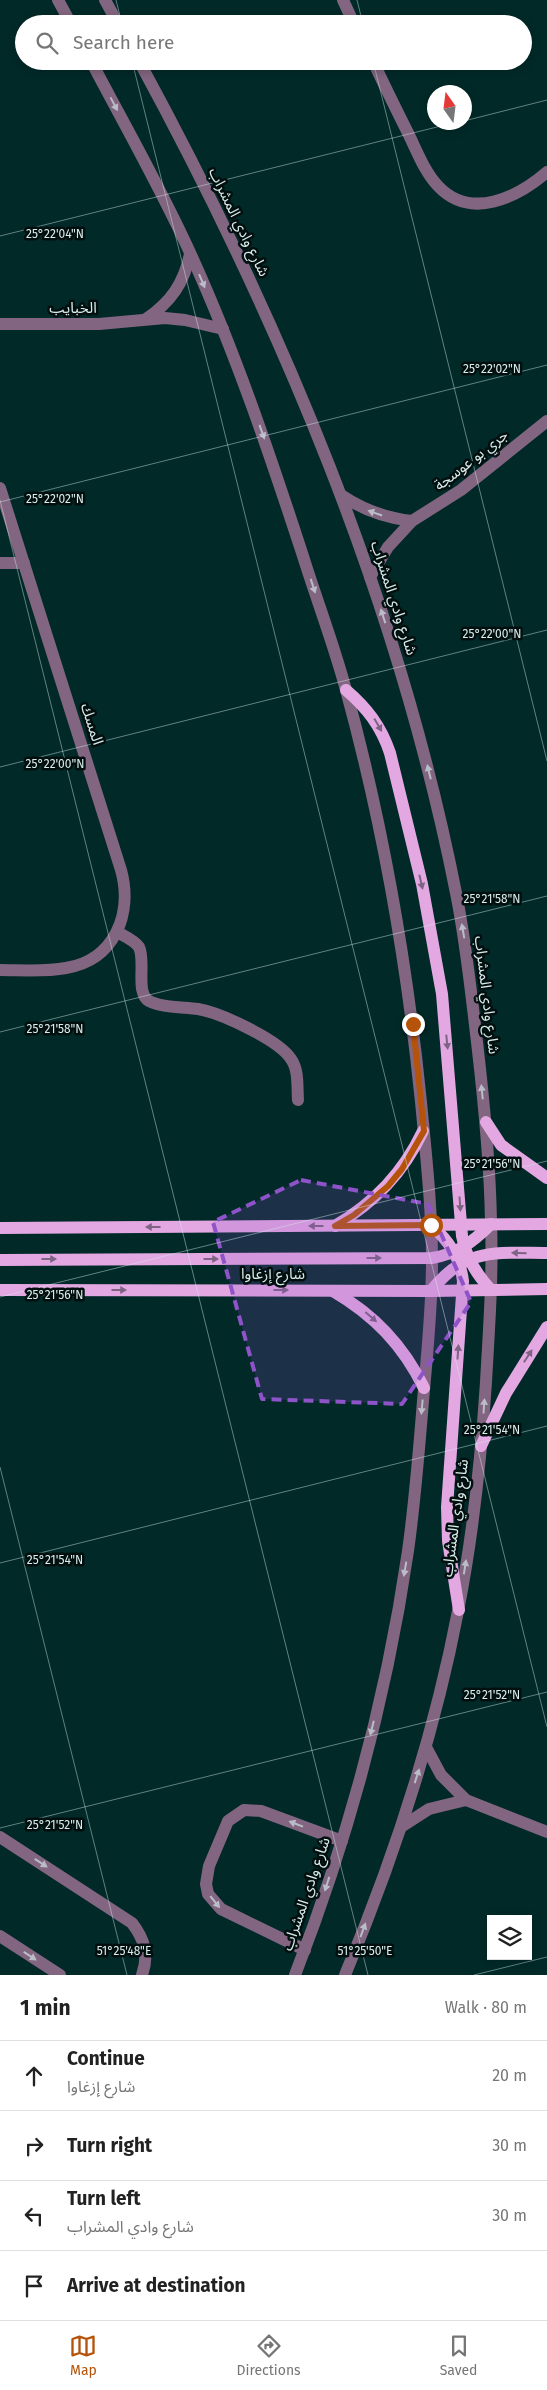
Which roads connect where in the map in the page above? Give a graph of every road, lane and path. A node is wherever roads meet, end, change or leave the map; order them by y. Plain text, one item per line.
1 (58, 0) edge
2 (105, 0) edge
3 (343, 0) edge
4 (66, 15) edge
5 (113, 15) edge
6 (350, 15) edge
7 (96, 70) edge
8 (144, 70) edge
9 (377, 70) edge
10 (547, 172) edge
11 (190, 254) junction
12 (146, 319) junction
13 (0, 324) edge
14 (223, 329) junction
15 (547, 422) edge
16 (0, 488) edge
17 (341, 495) junction
18 (412, 521) junction
19 (0, 563) edge
20 (24, 563) junction
21 (370, 577) junction
22 (346, 690) junction
23 (117, 932) junction
24 (0, 970) edge
25 (298, 1100) dead end
26 (486, 1122) junction
27 (424, 1131) junction
28 (547, 1178) edge
29 (491, 1224) junction
30 (547, 1224) edge
31 (431, 1225) junction
32 (461, 1225) junction
33 (335, 1226) junction
34 (0, 1228) edge
35 (492, 1253) junction
36 (547, 1253) edge
37 (462, 1255) junction
38 (432, 1258) junction
39 (0, 1260) edge
40 (547, 1288) edge
41 (0, 1290) edge
42 (331, 1290) junction
43 (464, 1290) junction
44 (491, 1290) junction
45 (431, 1291) junction
46 (547, 1327) edge
47 (424, 1388) junction
48 (482, 1446) junction
49 (459, 1610) junction
50 (426, 1747) junction
51 (466, 1800) junction
52 (401, 1827) junction
53 (547, 1832) edge
54 (0, 1837) edge
55 (342, 1841) junction
56 (0, 1936) edge
57 (304, 1950) junction
58 (60, 1975) edge
59 (142, 1975) edge
60 (295, 1975) edge
61 (346, 1975) edge

1 - 4 street
2 - 5 street
3 - 6 street
7 -> 11 street, شارع وادي المشراب
8 - 17 street, شارع وادي المشراب
9 - 10 street
11 - 12 street
11 -> 14 street, شارع وادي المشراب
12 - 13 street, الخبايب
12 - 14 street, الخبايب
14 -> 22 street, شارع وادي المشراب
15 - 18 street, جري بو عوسجة
16 - 20 street, المسك
18 -> 17 street
17 - 21 street, شارع وادي المشراب
18 - 21 street, جري بو عوسجة
19 - 20 street
20 - 23 street, المسك
26 -> 21 street, شارع وادي المشراب
22 - 27 street, شارع وادي المشراب
22 -> 32 main road
23 - 24 street, المسك
23 - 25 street
26 - 28 main road
26 - 29 street, شارع وادي المشراب
27 - 31 street, شارع وادي المشراب
27 - 33 main road
29 - 30 main road
29 - 32 main road
29 - 35 street, شارع وادي المشراب
29 - 37 main road
31 - 32 main road
31 - 33 main road
31 - 37 main road
31 - 38 street, شارع وادي المشراب
32 - 37 main road
33 -> 34 main road
36 -> 35 main road
35 - 37 main road
35 - 44 street, شارع وادي المشراب
37 - 38 main road
37 - 43 main road
37 - 44 main road
37 - 45 main road
39 -> 38 main road
38 - 45 street, شارع وادي المشراب
40 - 44 main road, شارع إزغاوا
41 -> 42 main road, شارع إزغاوا
42 - 45 main road, شارع إزغاوا
42 -> 47 main road
43 - 44 main road, شارع إزغاوا
43 - 45 main road, شارع إزغاوا
49 -> 43 main road
48 -> 44 street, شارع وادي المشراب
45 - 47 street, شارع وادي المشراب
48 -> 46 main road
47 -> 55 street, شارع وادي المشراب
49 -> 48 street, شارع وادي المشراب
49 - 50 street, شارع وادي المشراب
50 - 51 street
52 -> 50 street, شارع وادي المشراب
51 - 52 street
51 - 53 street
61 -> 52 street, شارع وادي المشراب
54 -> 59 street
55 -> 57 street, شارع وادي المشراب
55 -> 57 street
56 -> 58 street
57 - 60 street, شارع وادي المشراب

